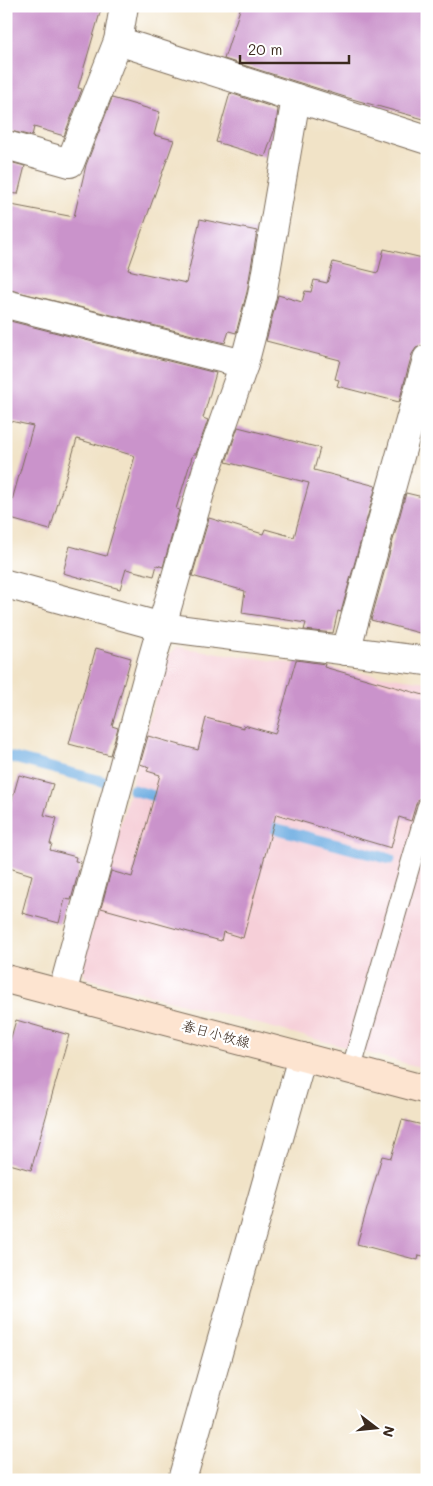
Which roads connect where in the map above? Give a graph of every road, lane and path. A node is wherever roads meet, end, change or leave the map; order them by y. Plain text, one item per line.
1 (124, 6) edge
2 (118, 41) junction
3 (296, 98) junction
4 (427, 140) edge
5 (6, 145) edge
6 (6, 304) edge
7 (427, 359) edge
8 (244, 364) junction
9 (6, 584) edge
10 (162, 627) junction
11 (346, 651) junction
12 (427, 661) edge
13 (427, 807) edge
14 (6, 979) edge
15 (62, 994) junction
16 (302, 1057) junction
17 (351, 1070) junction
18 (427, 1090) edge
19 (182, 1480) edge

1 - 2 street
2 - 3 street
2 - 5 street
3 - 4 street
3 - 8 street
6 - 8 street
7 - 11 street
8 - 10 street
9 - 10 street
10 - 11 street
10 - 15 street
11 - 12 street
13 - 17 lane
14 - 15 main road, 春日小牧線
15 - 16 main road, 春日小牧線
16 - 17 main road, 春日小牧線
16 - 19 street
17 - 18 main road, 春日小牧線

